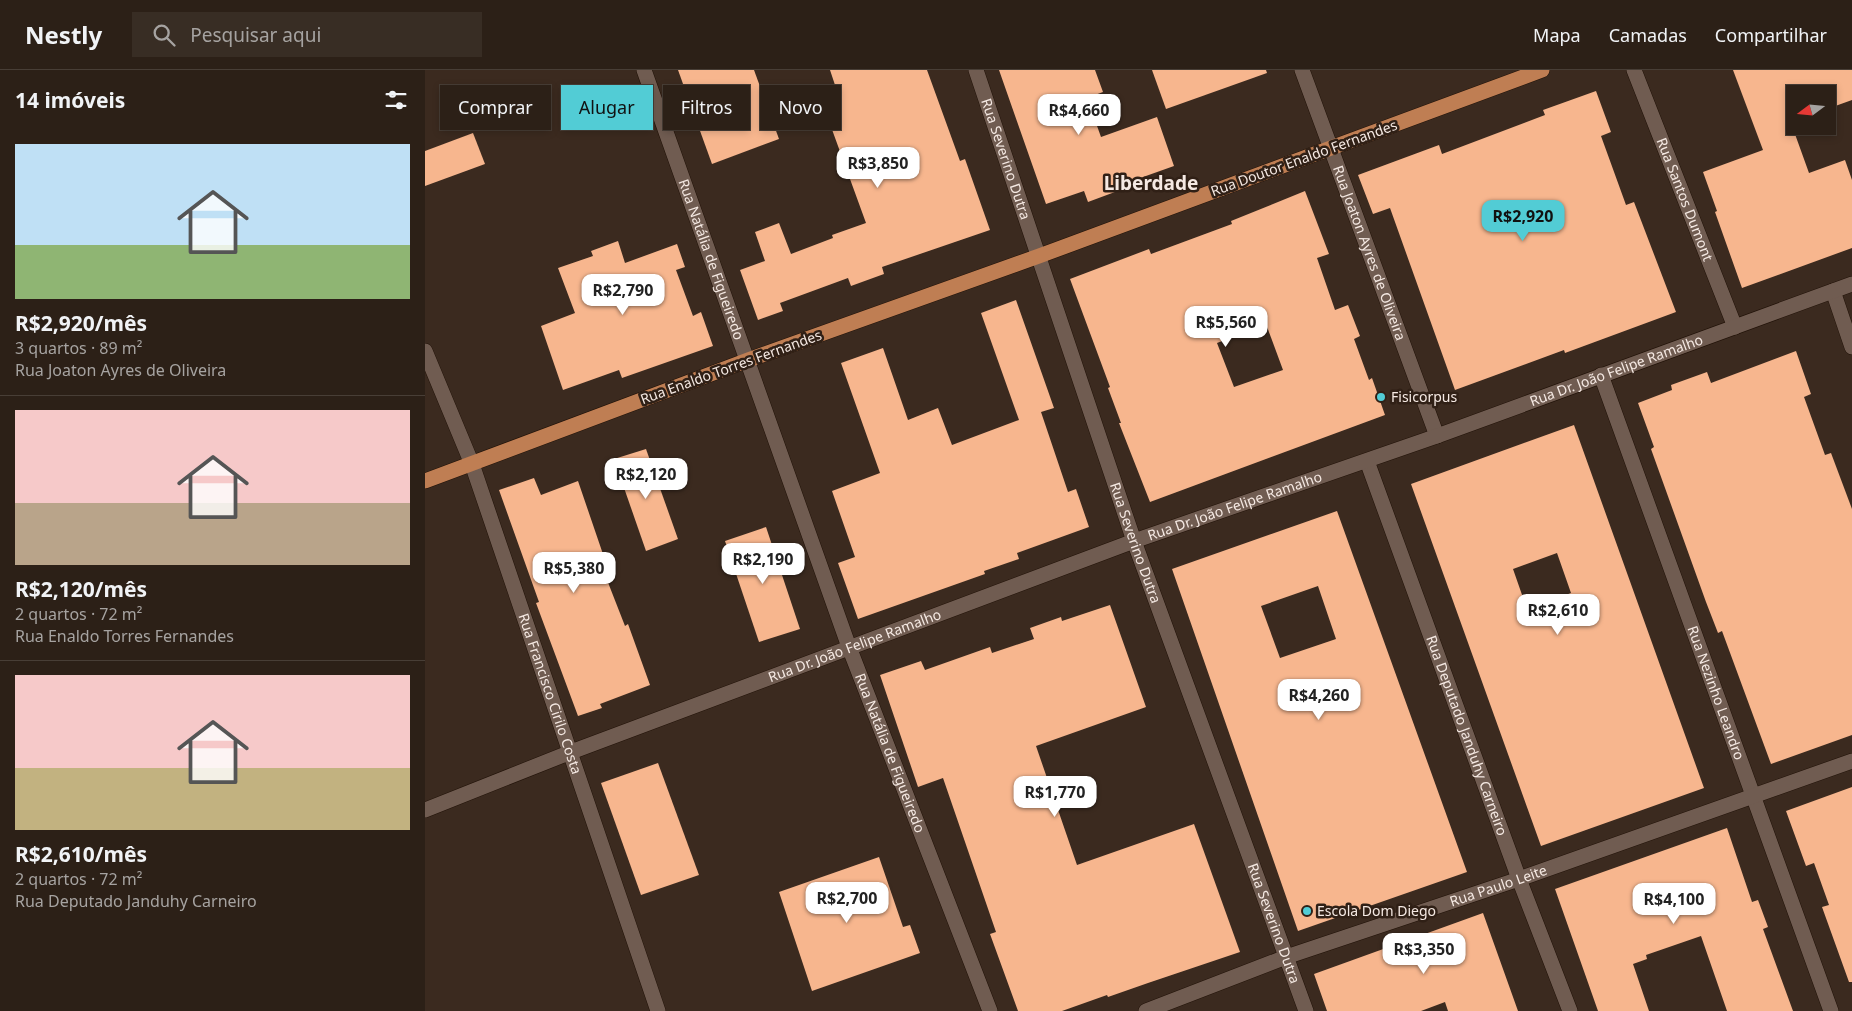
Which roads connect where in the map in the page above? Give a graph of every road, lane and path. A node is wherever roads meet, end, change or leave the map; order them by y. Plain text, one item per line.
1 (643, 70) edge
2 (975, 70) edge
3 (1302, 70) edge
4 (1542, 70) edge
5 (1634, 70) edge
6 (1330, 149) junction
7 (1039, 256) junction
8 (1852, 284) edge
9 (1833, 291) junction
10 (1735, 327) junction
11 (1852, 347) edge
12 (425, 351) edge
13 (748, 360) junction
14 (1601, 375) junction
15 (1437, 436) junction
16 (1367, 461) junction
17 (471, 464) junction
18 (425, 481) edge
19 (1134, 541) junction
20 (849, 647) junction
21 (571, 752) junction
22 (1852, 761) edge
23 (1754, 796) junction
24 (425, 810) edge
25 (1519, 879) junction
26 (1286, 957) junction
27 (658, 1011) edge
28 (990, 1011) edge
29 (1146, 1011) edge
30 (1306, 1011) edge
31 (1569, 1011) edge
32 (1831, 1011) edge

1 - 13 street, Rua Natália de Figueiredo
2 - 7 street, Rua Severino Dutra
3 - 6 street, Rua Joaton Ayres de Oliveira
4 - 6 main road, Rua Doutor Enaldo Fernandes
5 - 10 street, Rua Santos Dumont
6 - 7 main road, Rua Doutor Enaldo Fernandes
6 - 15 street, Rua Joaton Ayres de Oliveira
7 - 13 main road, Rua Enaldo Torres Fernandes
7 - 19 street, Rua Severino Dutra
8 - 9 street, Rua Dr. João Felipe Ramalho
9 - 10 street, Rua Dr. João Felipe Ramalho
9 - 11 street
10 - 14 street, Rua Dr. João Felipe Ramalho
12 - 17 street, Rua Francisco Cirilo Costa
13 - 17 main road, Rua Enaldo Torres Fernandes
13 - 20 street, Rua Natália de Figueiredo
14 - 15 street, Rua Dr. João Felipe Ramalho
14 - 23 street, Rua Nezinho Leandro
15 - 16 street, Rua Dr. João Felipe Ramalho
16 - 19 street, Rua Dr. João Felipe Ramalho
16 - 25 street, Rua Deputado Janduhy Carneiro
17 - 18 main road, Rua Enaldo Torres Fernandes
17 - 21 street, Rua Francisco Cirilo Costa
19 - 20 street, Rua Dr. João Felipe Ramalho
19 - 26 street, Rua Severino Dutra
20 - 21 street, Rua Dr. João Felipe Ramalho
20 - 28 street, Rua Natália de Figueiredo
21 - 24 street, Rua Dr. João Felipe Ramalho
21 - 27 street, Rua Francisco Cirilo Costa
22 - 23 street, Rua Paulo Leite
23 - 25 street, Rua Paulo Leite
23 - 32 street, Rua Nezinho Leandro
25 - 26 street, Rua Paulo Leite
25 - 31 street, Rua Deputado Janduhy Carneiro
26 - 29 street, Rua Paulo Leite
26 - 30 street, Rua Severino Dutra

